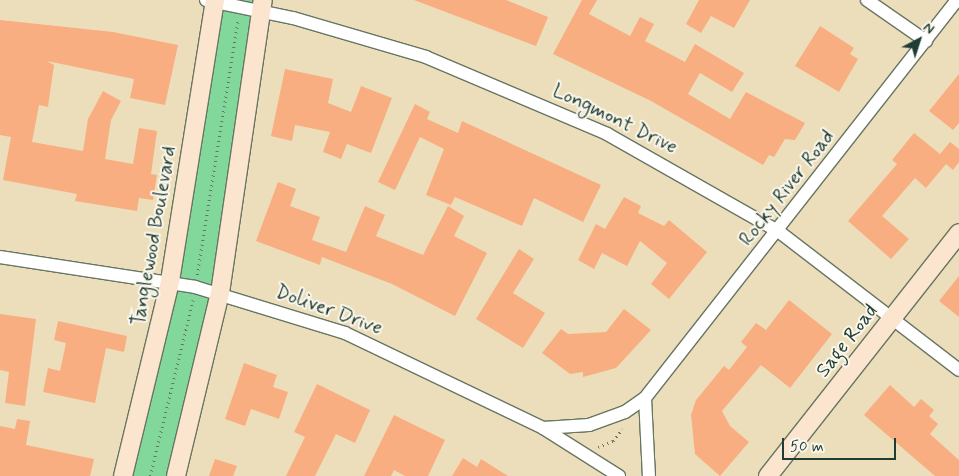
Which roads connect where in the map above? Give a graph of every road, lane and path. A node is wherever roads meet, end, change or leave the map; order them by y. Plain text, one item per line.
1 (212, 0) edge
2 (867, 0) edge
3 (957, 0) edge
4 (262, 6) edge
5 (240, 7) junction
6 (926, 41) junction
7 (778, 231) junction
8 (959, 233) edge
9 (0, 257) edge
10 (170, 281) junction
11 (195, 286) junction
12 (220, 293) junction
13 (892, 317) junction
14 (959, 370) edge
15 (645, 398) junction
16 (624, 412) junction
17 (543, 428) junction
18 (588, 456) junction
19 (123, 476) edge
20 (150, 476) edge
21 (176, 476) edge
22 (618, 476) edge
23 (648, 476) edge
24 (768, 476) edge

1 - 5 street, Longmont Drive
1 - 10 street, Tanglewood Boulevard
2 - 6 street
3 - 6 street, Rocky River Road
4 - 5 street, Longmont Drive
4 - 7 street, Longmont Drive
4 - 12 street
5 - 11 path
6 - 7 street, Rocky River Road
7 - 13 street, Longmont Drive
7 - 15 street, Rocky River Road
8 - 13 street, Sage Road
9 - 10 street, Doliver Drive
10 - 11 street, Doliver Drive
10 - 19 street, Tanglewood Boulevard
11 - 12 street, Doliver Drive
11 - 20 path
12 - 17 street, Doliver Drive
12 - 21 street
13 - 14 street, Longmont Drive
13 - 24 street, Sage Road
15 - 16 street, Rocky River Road
15 - 23 street
16 - 17 street, Rocky River Road
16 - 18 path
17 - 18 street, Doliver Drive
18 - 22 street, Doliver Drive

